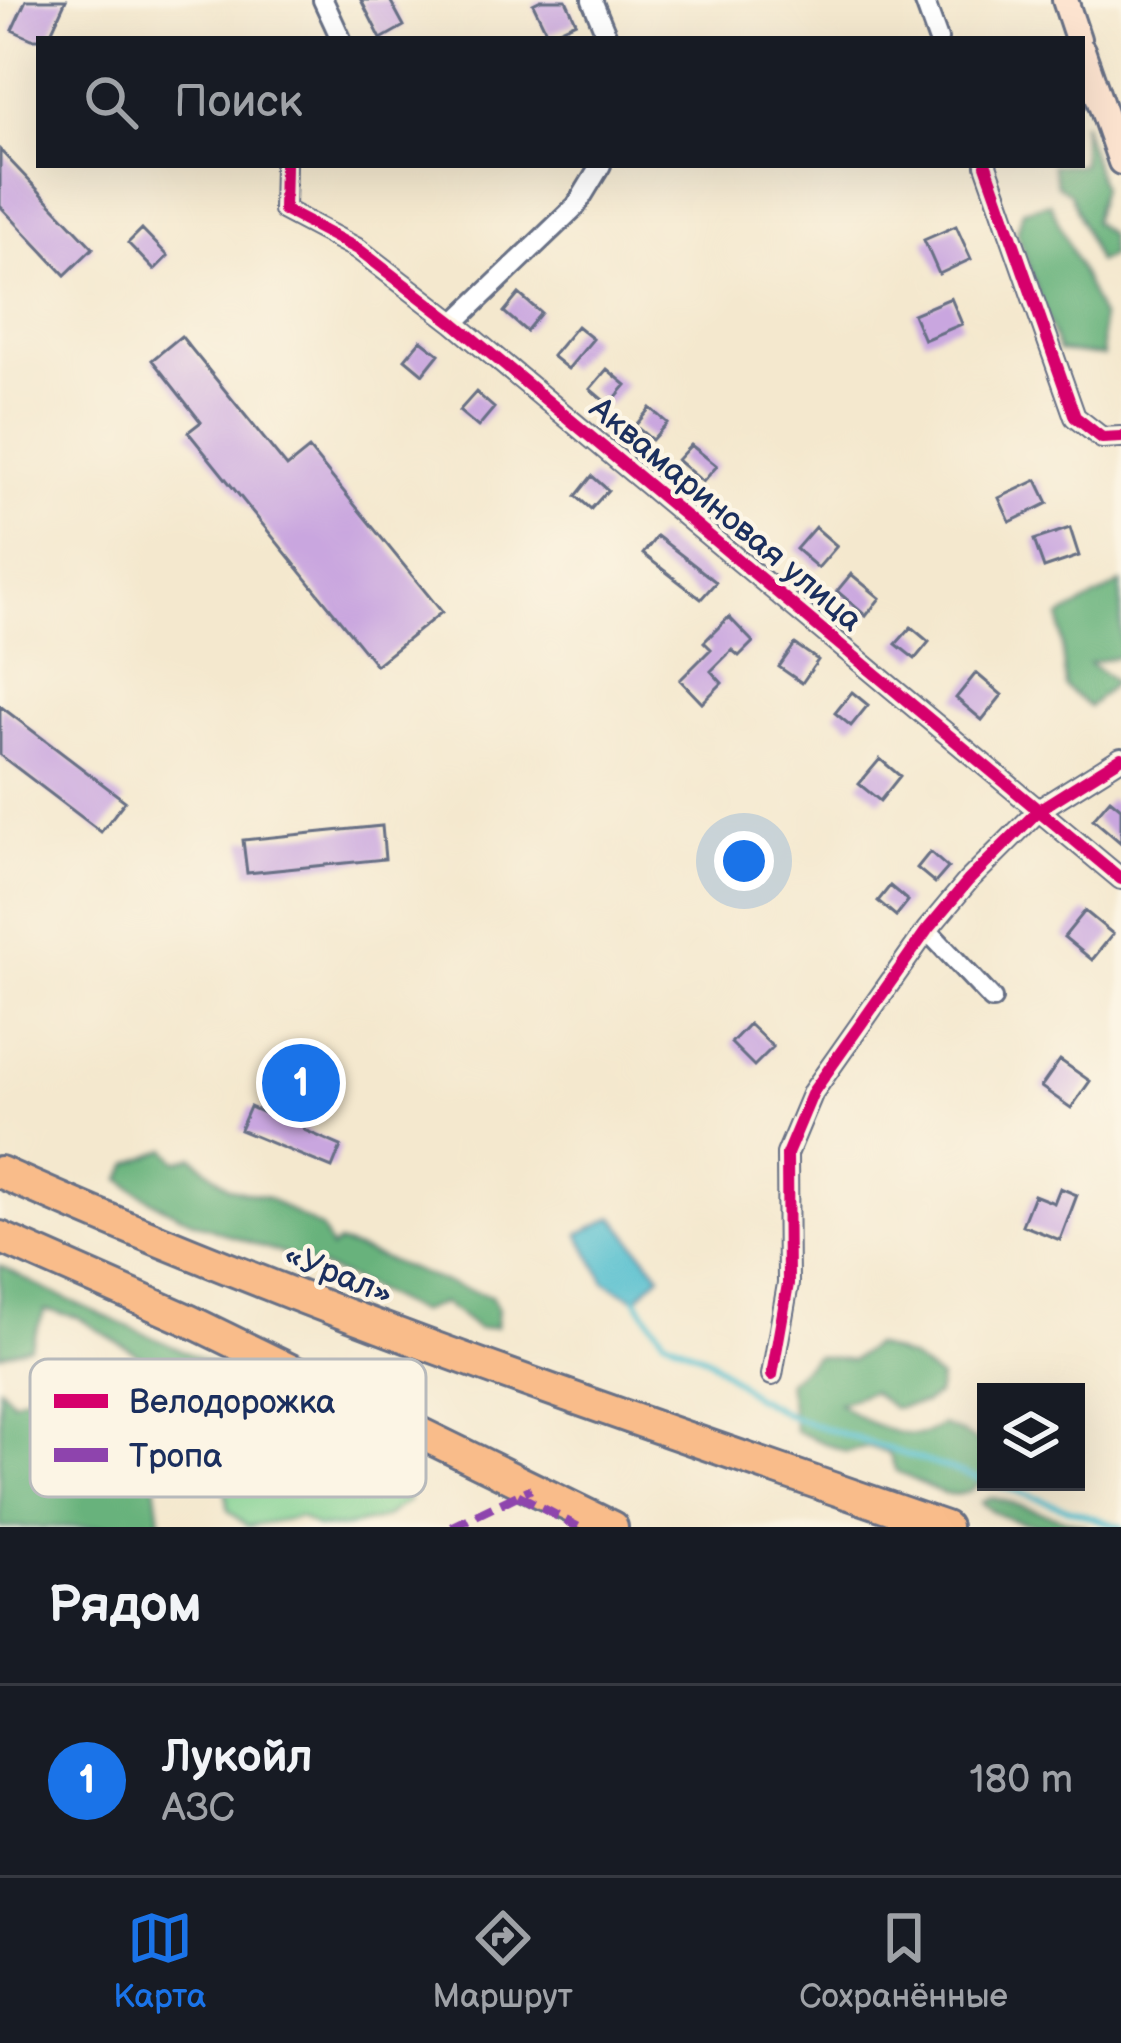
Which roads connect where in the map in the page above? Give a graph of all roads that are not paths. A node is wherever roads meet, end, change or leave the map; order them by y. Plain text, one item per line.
1 (323, 0) edge
2 (592, 0) edge
3 (924, 0) edge
4 (1065, 0) edge
5 (340, 36) edge
6 (607, 36) edge
7 (937, 36) edge
8 (1077, 36) edge
9 (1085, 59) edge
10 (1121, 162) edge
11 (285, 168) edge
12 (599, 168) edge
13 (987, 168) edge
14 (454, 323) junction
15 (1121, 437) edge
16 (1121, 758) edge
17 (1040, 808) junction
18 (1121, 879) edge
19 (927, 930) junction
20 (992, 999) dead end
21 (0, 1172) edge
22 (0, 1237) edge
23 (268, 1359) edge
24 (772, 1375) dead end
25 (426, 1436) edge
26 (745, 1458) junction
27 (612, 1527) edge
28 (891, 1527) edge
29 (945, 1527) edge

1 - 5 street
2 - 6 street
3 - 7 street
4 - 8 main road
9 - 10 main road
11 - 14 street, Аквамариновая улица
12 - 14 street
13 - 15 street
14 - 17 street, Аквамариновая улица
16 - 17 street
17 - 18 street, Аквамариновая улица
17 - 19 street
19 - 20 street
19 - 24 street
21 - 26 highway, «Урал»
22 - 23 highway
25 - 27 highway
26 - 28 highway
26 - 29 highway

